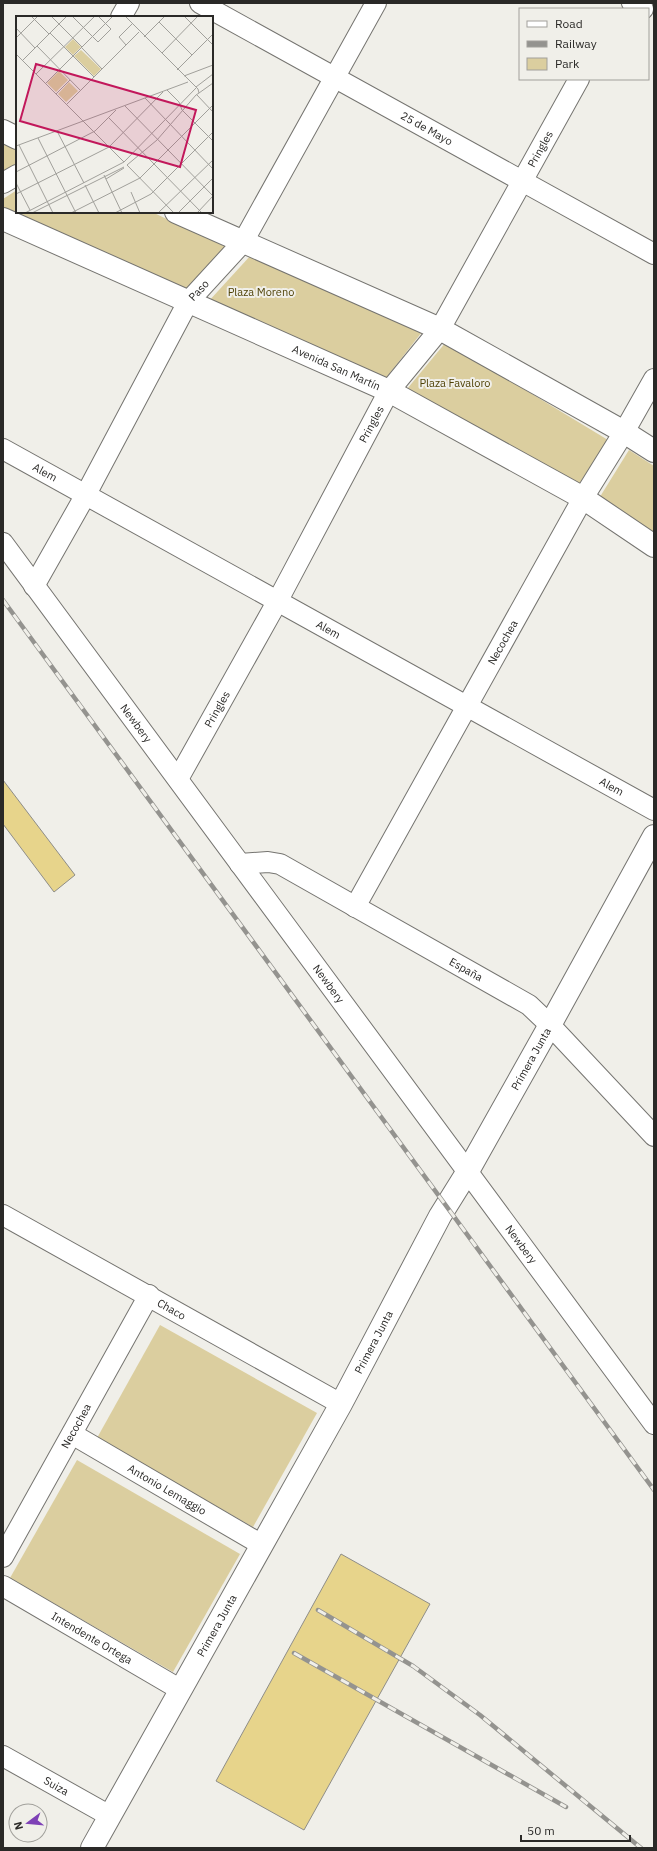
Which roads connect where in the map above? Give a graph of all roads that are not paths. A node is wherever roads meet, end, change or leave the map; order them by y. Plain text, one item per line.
1 (129, 3) edge
2 (200, 3) edge
3 (376, 3) edge
4 (632, 3) edge
5 (641, 8) edge
6 (122, 16) edge
7 (334, 78) junction
8 (578, 80) edge
9 (3, 131) edge
10 (16, 138) edge
11 (16, 176) edge
12 (522, 181) junction
13 (3, 183) edge
14 (178, 213) edge
15 (3, 219) edge
16 (243, 242) junction
17 (654, 254) edge
18 (188, 302) junction
19 (440, 329) junction
20 (654, 379) edge
21 (389, 391) junction
22 (624, 432) junction
23 (3, 449) edge
24 (654, 451) edge
25 (85, 496) junction
26 (583, 498) junction
27 (3, 543) edge
28 (654, 546) edge
29 (34, 586) junction
30 (277, 602) junction
31 (468, 707) junction
32 (178, 779) junction
33 (654, 810) edge
34 (654, 836) edge
35 (240, 864) junction
36 (355, 907) junction
37 (550, 1025) junction
38 (654, 1136) edge
39 (468, 1171) junction
40 (3, 1215) edge
41 (149, 1295) junction
42 (341, 1404) junction
43 (653, 1419) edge
44 (72, 1434) junction
45 (262, 1545) junction
46 (3, 1557) edge
47 (3, 1586) edge
48 (181, 1690) junction
49 (3, 1756) edge
50 (110, 1816) junction
51 (92, 1848) edge

1 - 6 street
2 - 7 street, 25 de Mayo
3 - 7 street, Paso
4 - 5 street
7 - 12 street, 25 de Mayo
7 - 16 street, Paso
8 - 12 street, Pringles
9 - 10 main road
11 - 13 street
12 - 17 street, 25 de Mayo
12 - 19 street, Pringles
14 - 16 main road
15 - 18 main road, Avenida San Martín
16 - 18 street, Paso
16 - 19 main road
18 - 21 main road, Avenida San Martín
18 - 25 street, Paso
19 - 21 street, Pringles
19 - 22 main road
20 - 22 street, Necochea
21 - 26 main road, Avenida San Martín
21 - 30 street, Pringles
22 - 24 main road
22 - 26 street, Necochea
23 - 25 street, Alem
25 - 29 street, Paso
25 - 30 street, Alem
26 - 28 main road, Avenida San Martín
26 - 31 street, Necochea
27 - 29 street, Newbery
29 - 32 street, Newbery
30 - 31 street, Alem
30 - 32 street, Pringles
31 - 33 street, Alem
31 - 36 street, Necochea
32 - 35 street, Newbery
34 - 37 main road, Primera Junta
35 - 36 street, España
35 - 39 street, Newbery
36 - 37 street, España
37 - 38 street, España
37 - 39 main road, Primera Junta
39 - 42 main road, Primera Junta
39 - 43 street, Newbery
40 - 41 street, Chaco
41 - 42 street, Chaco
41 - 44 street, Necochea
42 - 45 main road, Primera Junta
44 - 45 street, Antonio Lemaggio
44 - 46 street, Necochea
45 - 48 main road, Primera Junta
47 - 48 street, Intendente Ortega
48 - 50 main road, Primera Junta
49 - 50 street, Suiza
50 - 51 main road, Primera Junta

